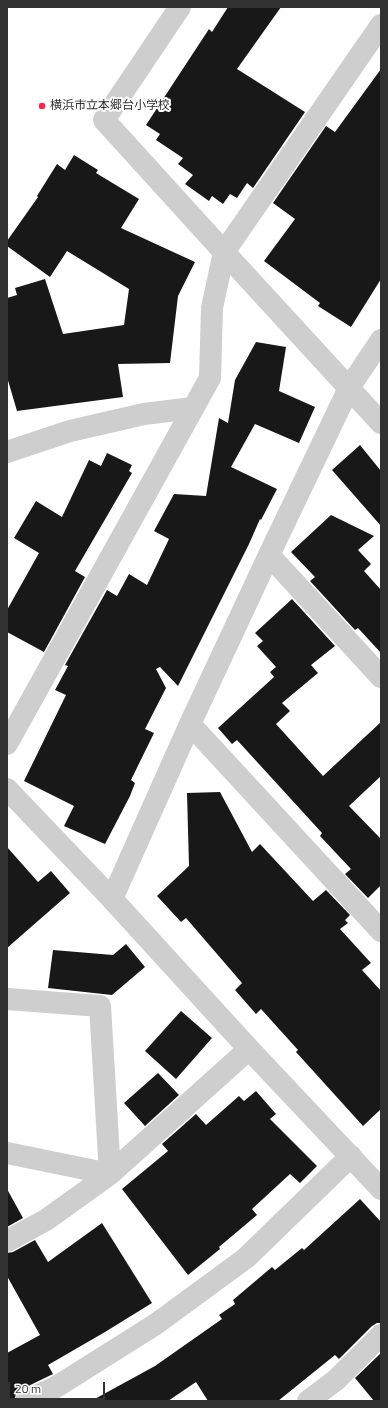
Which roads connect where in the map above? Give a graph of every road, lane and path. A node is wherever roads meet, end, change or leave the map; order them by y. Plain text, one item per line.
1 (180, 7) edge
2 (381, 25) edge
3 (224, 252) junction
4 (381, 340) edge
5 (349, 388) junction
6 (193, 408) junction
7 (381, 423) edge
8 (7, 452) edge
9 (269, 555) junction
10 (381, 677) edge
11 (190, 724) junction
12 (7, 744) edge
13 (7, 789) edge
14 (112, 899) junction
15 (381, 931) edge
16 (7, 999) edge
17 (249, 1049) junction
18 (7, 1153) edge
19 (351, 1156) junction
20 (110, 1174) junction
21 (381, 1189) edge
22 (7, 1241) edge
23 (381, 1335) edge
24 (26, 1401) edge
25 (308, 1401) edge

1 - 3 street
2 - 3 street
3 - 5 street
3 - 6 street
4 - 5 street
5 - 7 street
5 - 9 street
6 - 8 street
6 - 12 street
9 - 10 street
9 - 11 street
11 - 14 street
11 - 15 street
13 - 14 street
14 - 17 street
16 - 20 street
17 - 19 street
17 - 20 street
18 - 20 street
19 - 21 street
19 - 24 street
20 - 22 street
23 - 25 street

